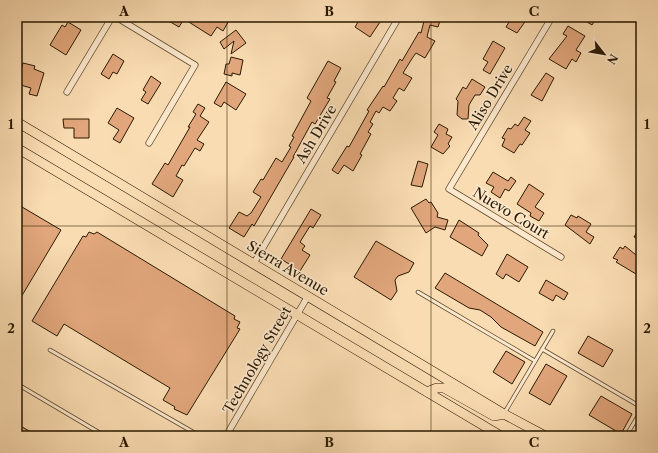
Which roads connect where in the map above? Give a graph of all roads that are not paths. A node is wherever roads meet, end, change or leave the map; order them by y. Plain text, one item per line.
1 (112, 17) edge
2 (116, 17) edge
3 (399, 17) edge
4 (552, 17) edge
5 (67, 92) dead end
6 (17, 122) edge
7 (149, 143) dead end
8 (17, 148) edge
9 (449, 189) joint
10 (560, 257) dead end
11 (254, 263) junction
12 (418, 292) dead end
13 (308, 296) junction
14 (298, 314) junction
15 (553, 331) dead end
16 (542, 349) junction
17 (50, 350) dead end
18 (535, 361) junction
19 (17, 384) edge
20 (427, 392) junction
21 (641, 407) edge
22 (641, 412) edge
23 (504, 414) junction
24 (104, 436) edge
25 (200, 436) edge
26 (226, 436) edge
27 (501, 436) edge
28 (545, 436) edge
29 (626, 436) edge

1 - 5 street
2 - 7 street
3 - 11 street, Ash Drive
4 - 9 street, Aliso Drive
6 - 11 main road, Sierra Avenue
8 - 14 main road
9 - 10 street, Nuevo Court
11 - 13 main road, Sierra Avenue
12 - 18 lane
13 - 14 street, Technology Street
13 - 23 main road, Sierra Avenue
14 - 20 main road
14 - 26 street, Technology Street
15 - 16 lane
16 - 18 lane
16 - 21 lane
17 - 25 lane
18 - 23 lane
19 - 24 lane
20 - 23 main road
20 - 27 main road
22 - 29 lane
23 - 28 main road, Sierra Avenue

